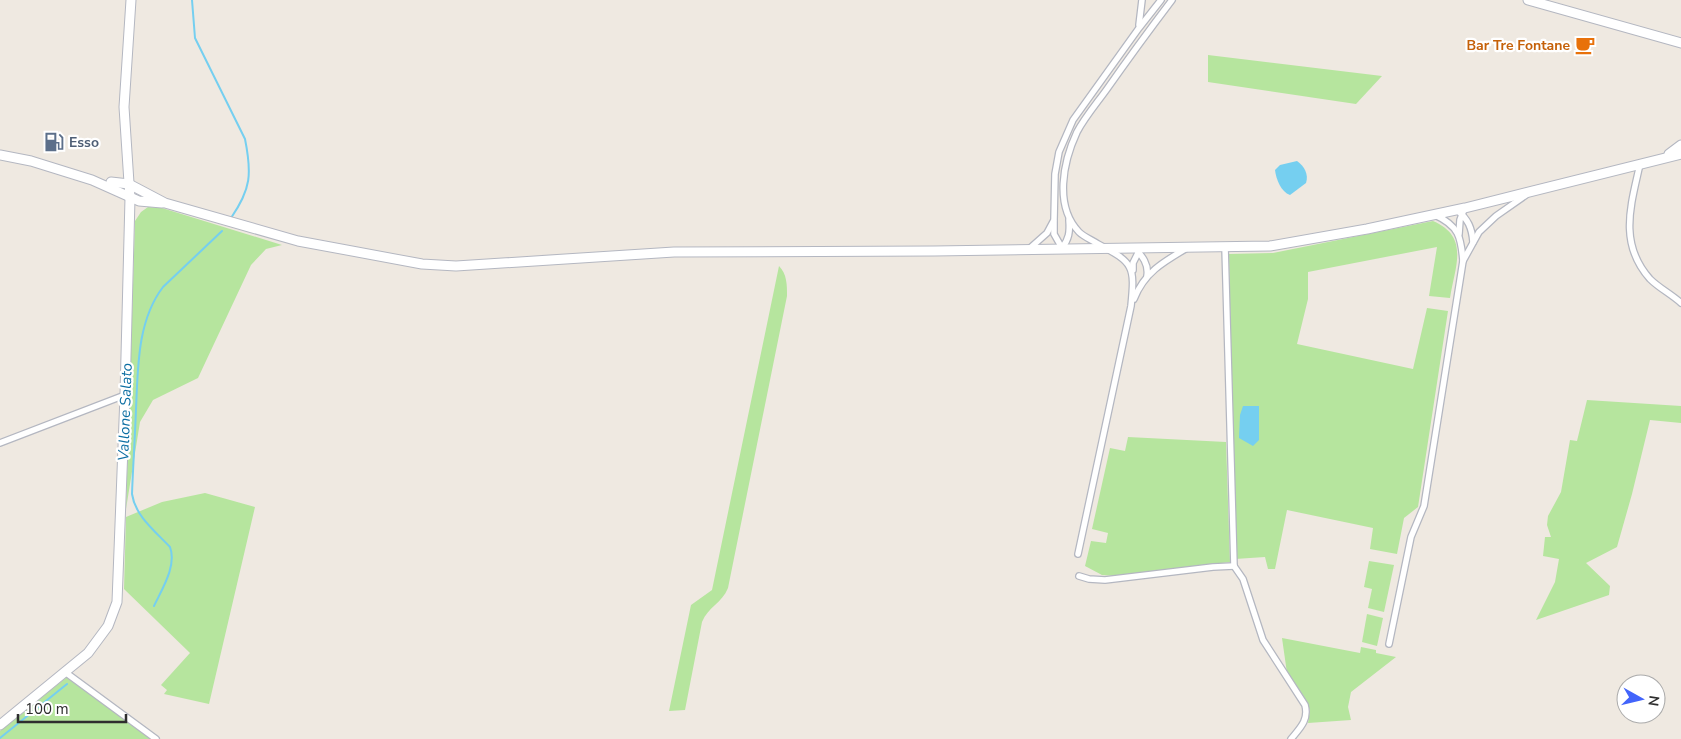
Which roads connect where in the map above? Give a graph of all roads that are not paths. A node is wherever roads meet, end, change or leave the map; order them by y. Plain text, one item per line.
1 (131, 0) edge
2 (1142, 0) edge
3 (1161, 0) edge
4 (1170, 0) edge
5 (1528, 0) edge
6 (1139, 28) junction
7 (1681, 43) edge
8 (1681, 145) edge
9 (0, 154) edge
10 (1681, 154) edge
11 (1662, 159) junction
12 (1640, 164) junction
13 (128, 169) junction
14 (92, 180) junction
15 (111, 182) junction
16 (133, 186) junction
17 (1532, 191) junction
18 (118, 192) junction
19 (130, 198) junction
20 (148, 202) junction
21 (165, 203) junction
22 (1461, 210) junction
23 (130, 212) junction
24 (1433, 214) junction
25 (1069, 219) junction
26 (1054, 220) junction
27 (129, 222) junction
28 (1459, 235) junction
29 (1473, 242) junction
30 (1105, 247) junction
31 (1188, 247) junction
32 (1225, 247) junction
33 (1062, 248) junction
34 (1029, 249) junction
35 (1139, 249) junction
36 (1463, 261) junction
37 (1133, 276) junction
38 (1147, 276) junction
39 (1681, 303) edge
40 (1131, 306) junction
41 (125, 395) junction
42 (0, 443) edge
43 (1078, 554) dead end
44 (1234, 566) junction
45 (1079, 576) dead end
46 (1389, 644) dead end
47 (65, 672) junction
48 (0, 725) edge
49 (156, 739) edge
50 (1291, 739) edge

1 - 13 street
2 - 6 street
3 - 6 street
4 - 25 street
5 - 7 street
6 - 26 street
8 - 11 street
9 - 14 street
10 - 11 street
11 - 12 street
12 - 17 street
12 - 39 street
13 - 15 street
13 - 16 street
14 - 15 street
14 - 18 street
15 - 16 street
16 - 19 street
16 - 21 street
17 - 22 street
17 - 29 street
18 - 19 street
18 - 23 street
19 - 20 street
19 - 23 street
20 - 21 street
20 - 27 street
21 - 34 street
22 - 24 street
22 - 28 street
22 - 29 street
23 - 27 street
24 - 28 street
24 - 32 street
25 - 30 street
25 - 33 street
26 - 33 street
26 - 34 street
27 - 41 street
28 - 36 street
29 - 36 street
30 - 33 street
30 - 35 street
30 - 37 street
31 - 32 street
31 - 35 street
31 - 38 street
32 - 44 street
33 - 34 street
35 - 37 street
35 - 38 street
36 - 46 street
37 - 40 street
38 - 40 street
40 - 43 street
41 - 42 street
41 - 47 street
44 - 45 street
44 - 50 street
47 - 48 street
47 - 49 street

